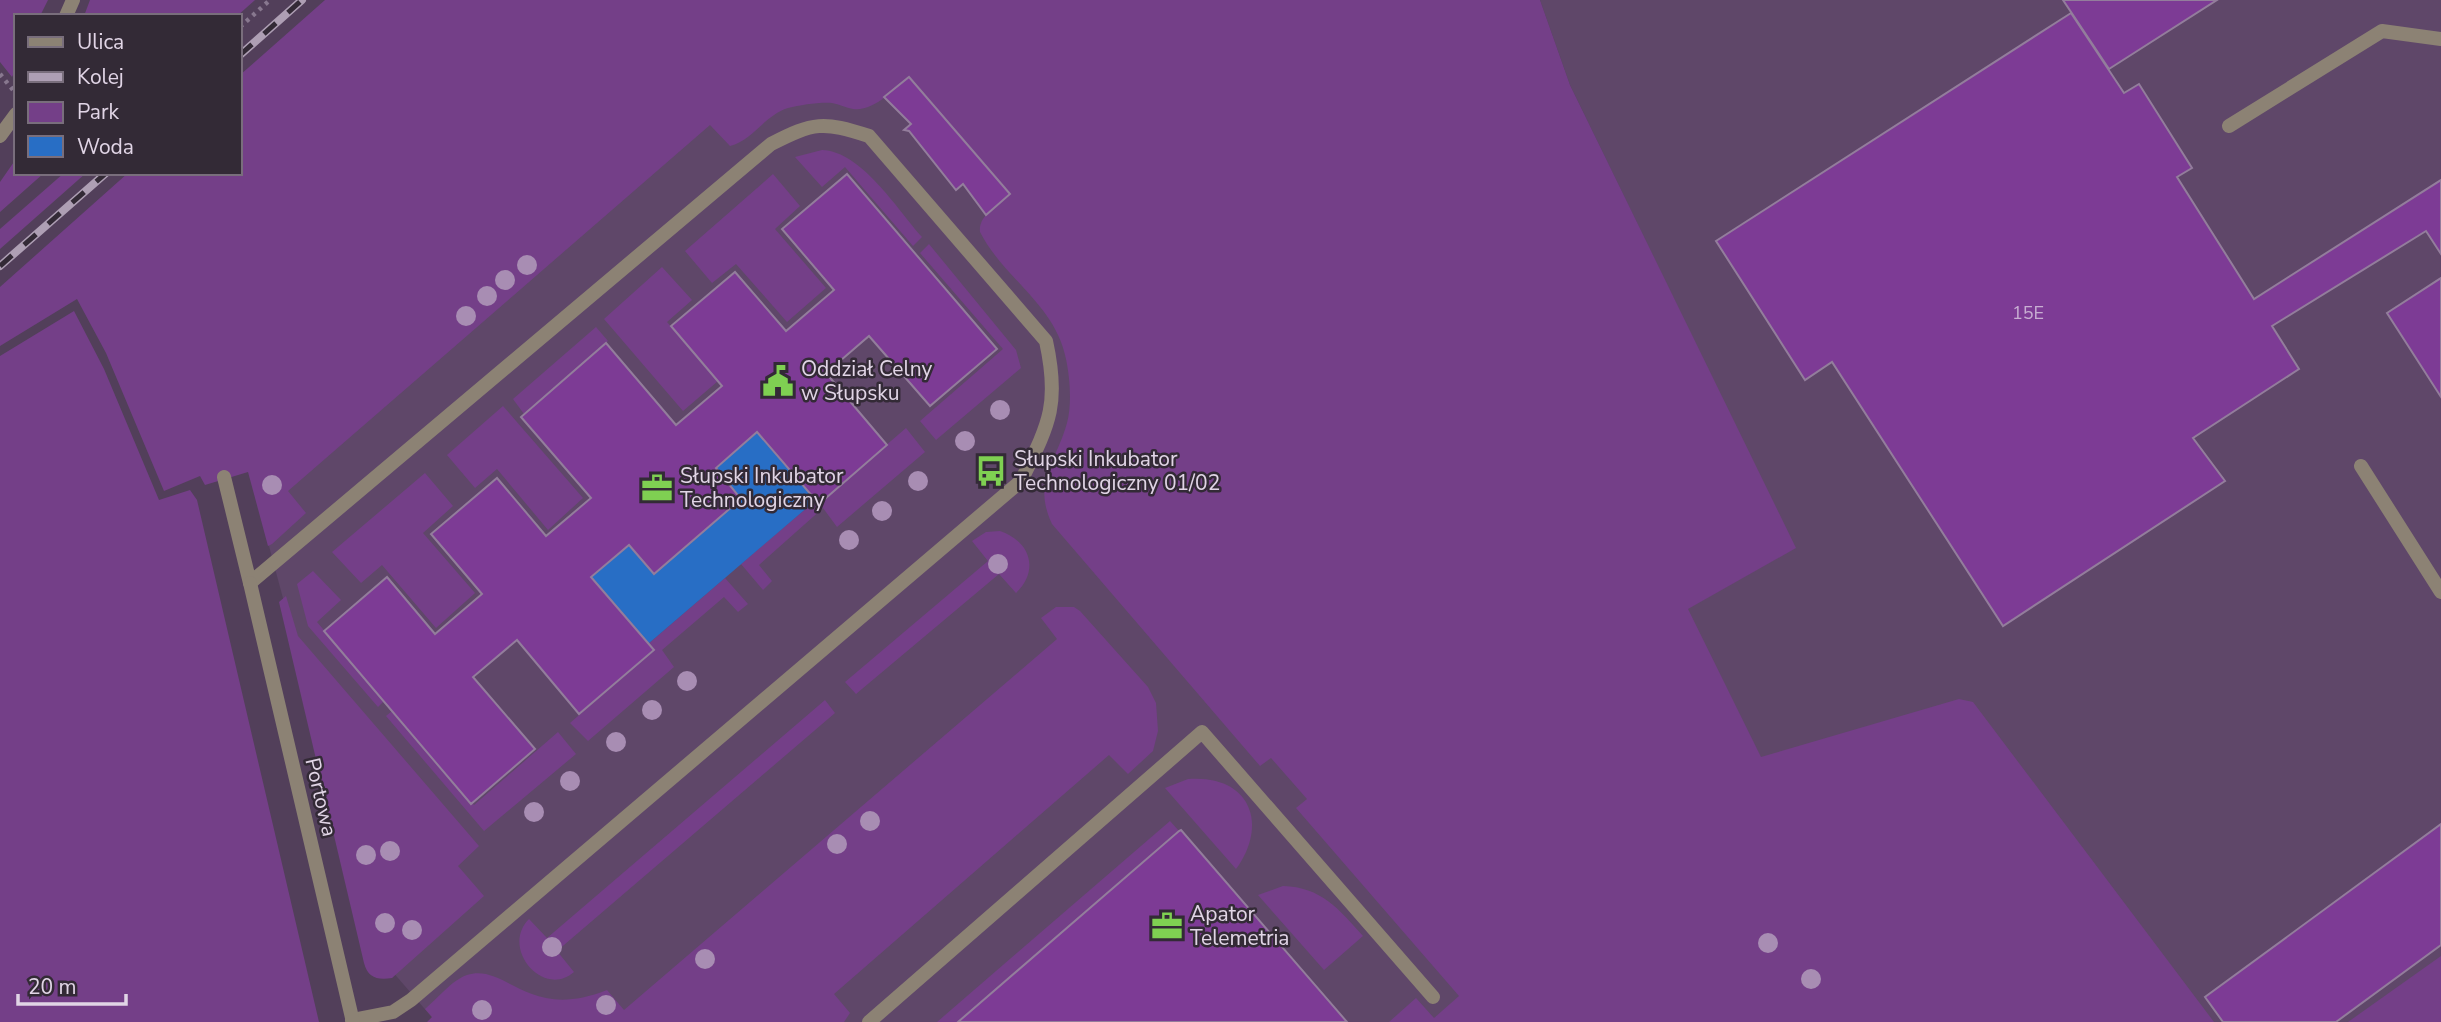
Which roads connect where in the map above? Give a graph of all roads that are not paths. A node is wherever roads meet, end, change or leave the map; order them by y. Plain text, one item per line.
1 (2441, 39) edge
2 (14, 117) edge
3 (2229, 126) dead end
4 (0, 135) edge
5 (2361, 466) dead end
6 (224, 477) dead end
7 (250, 583) junction
8 (2441, 592) edge
9 (1433, 997) dead end
10 (352, 1021) edge
11 (869, 1022) edge

1 - 3 street
2 - 4 street
5 - 8 street
6 - 7 street, Portowa
7 - 10 street, Portowa
7 - 10 street
9 - 11 street

